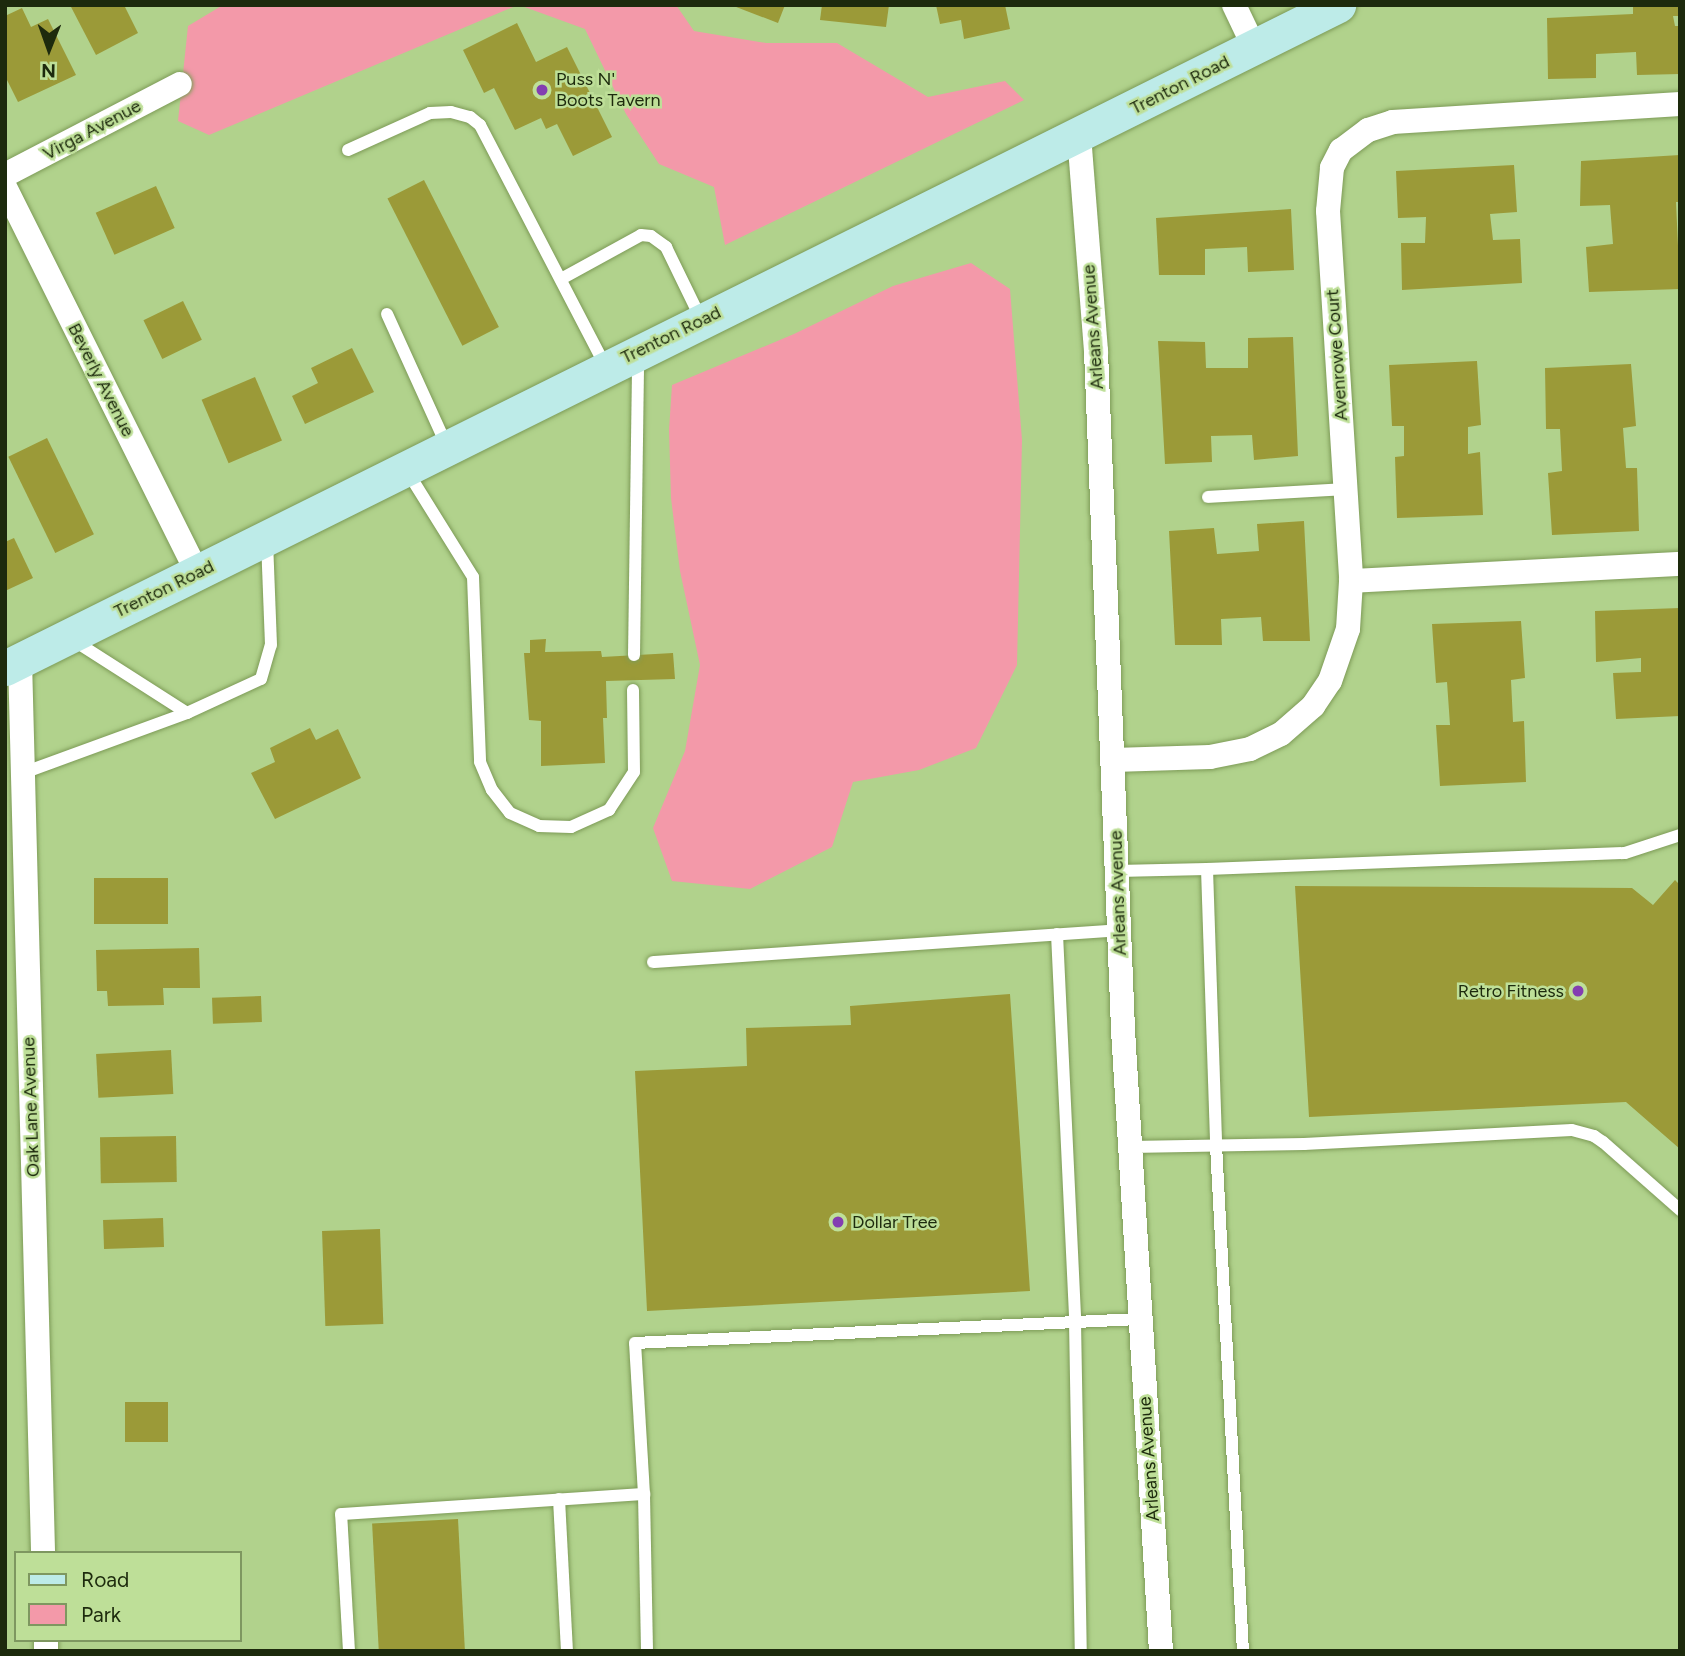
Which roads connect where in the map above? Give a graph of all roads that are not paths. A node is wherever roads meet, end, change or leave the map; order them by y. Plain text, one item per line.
1 (1234, 5) edge
2 (1338, 5) edge
3 (1254, 47) junction
4 (180, 84) dead end
5 (1680, 104) edge
6 (1079, 135) junction
7 (348, 150) dead end
8 (5, 175) edge
9 (5, 187) edge
10 (561, 279) junction
11 (387, 314) dead end
12 (701, 319) junction
13 (639, 351) junction
14 (606, 367) junction
15 (447, 447) junction
16 (405, 468) junction
17 (1345, 489) junction
18 (1208, 497) dead end
19 (267, 537) junction
20 (1680, 564) edge
21 (197, 572) junction
22 (1351, 581) junction
23 (67, 637) junction
24 (634, 654) dead end
25 (12, 664) edge
26 (633, 690) dead end
27 (187, 713) junction
28 (1114, 760) junction
29 (23, 774) junction
30 (1680, 835) edge
31 (1207, 869) junction
32 (1117, 871) junction
33 (1120, 930) junction
34 (1057, 934) junction
35 (653, 962) dead end
36 (1216, 1145) junction
37 (1130, 1147) junction
38 (1680, 1210) edge
39 (1139, 1319) junction
40 (1075, 1321) junction
41 (644, 1494) junction
42 (559, 1499) junction
43 (43, 1551) edge
44 (349, 1651) edge
45 (567, 1651) edge
46 (647, 1651) edge
47 (1081, 1651) edge
48 (1161, 1651) edge
49 (1243, 1651) edge

1 - 3 street
2 - 3 main road, Trenton Road
3 - 6 main road, Trenton Road
4 - 8 street, Virga Avenue
5 - 17 street, Avenrowe Court
6 - 12 main road, Trenton Road
6 - 28 street, Arleans Avenue
7 - 10 lane
9 - 21 street, Beverly Avenue
10 - 12 lane
10 - 14 lane
11 - 15 lane
12 - 13 main road, Trenton Road
13 - 14 main road, Trenton Road
13 - 24 lane
14 - 15 main road, Trenton Road
15 - 16 main road, Trenton Road
16 - 19 main road, Trenton Road
16 - 26 lane
17 - 18 lane
17 - 22 street, Avenrowe Court
19 - 21 main road, Trenton Road
19 - 27 lane
20 - 22 street
21 - 23 main road, Trenton Road
22 - 28 street, Avenrowe Court
23 - 25 main road, Trenton Road
23 - 27 lane
25 - 29 street, Oak Lane Avenue
27 - 29 lane
28 - 32 street, Arleans Avenue
29 - 43 street, Oak Lane Avenue
30 - 31 lane
31 - 32 lane
31 - 36 lane
32 - 33 street, Arleans Avenue
33 - 34 lane
33 - 37 street, Arleans Avenue
34 - 35 lane
34 - 40 lane
36 - 37 lane
36 - 38 lane
36 - 49 lane
37 - 39 street, Arleans Avenue
39 - 40 lane
39 - 48 street, Arleans Avenue
40 - 41 lane
40 - 47 lane
41 - 42 lane
41 - 46 lane
42 - 44 lane
42 - 45 lane

